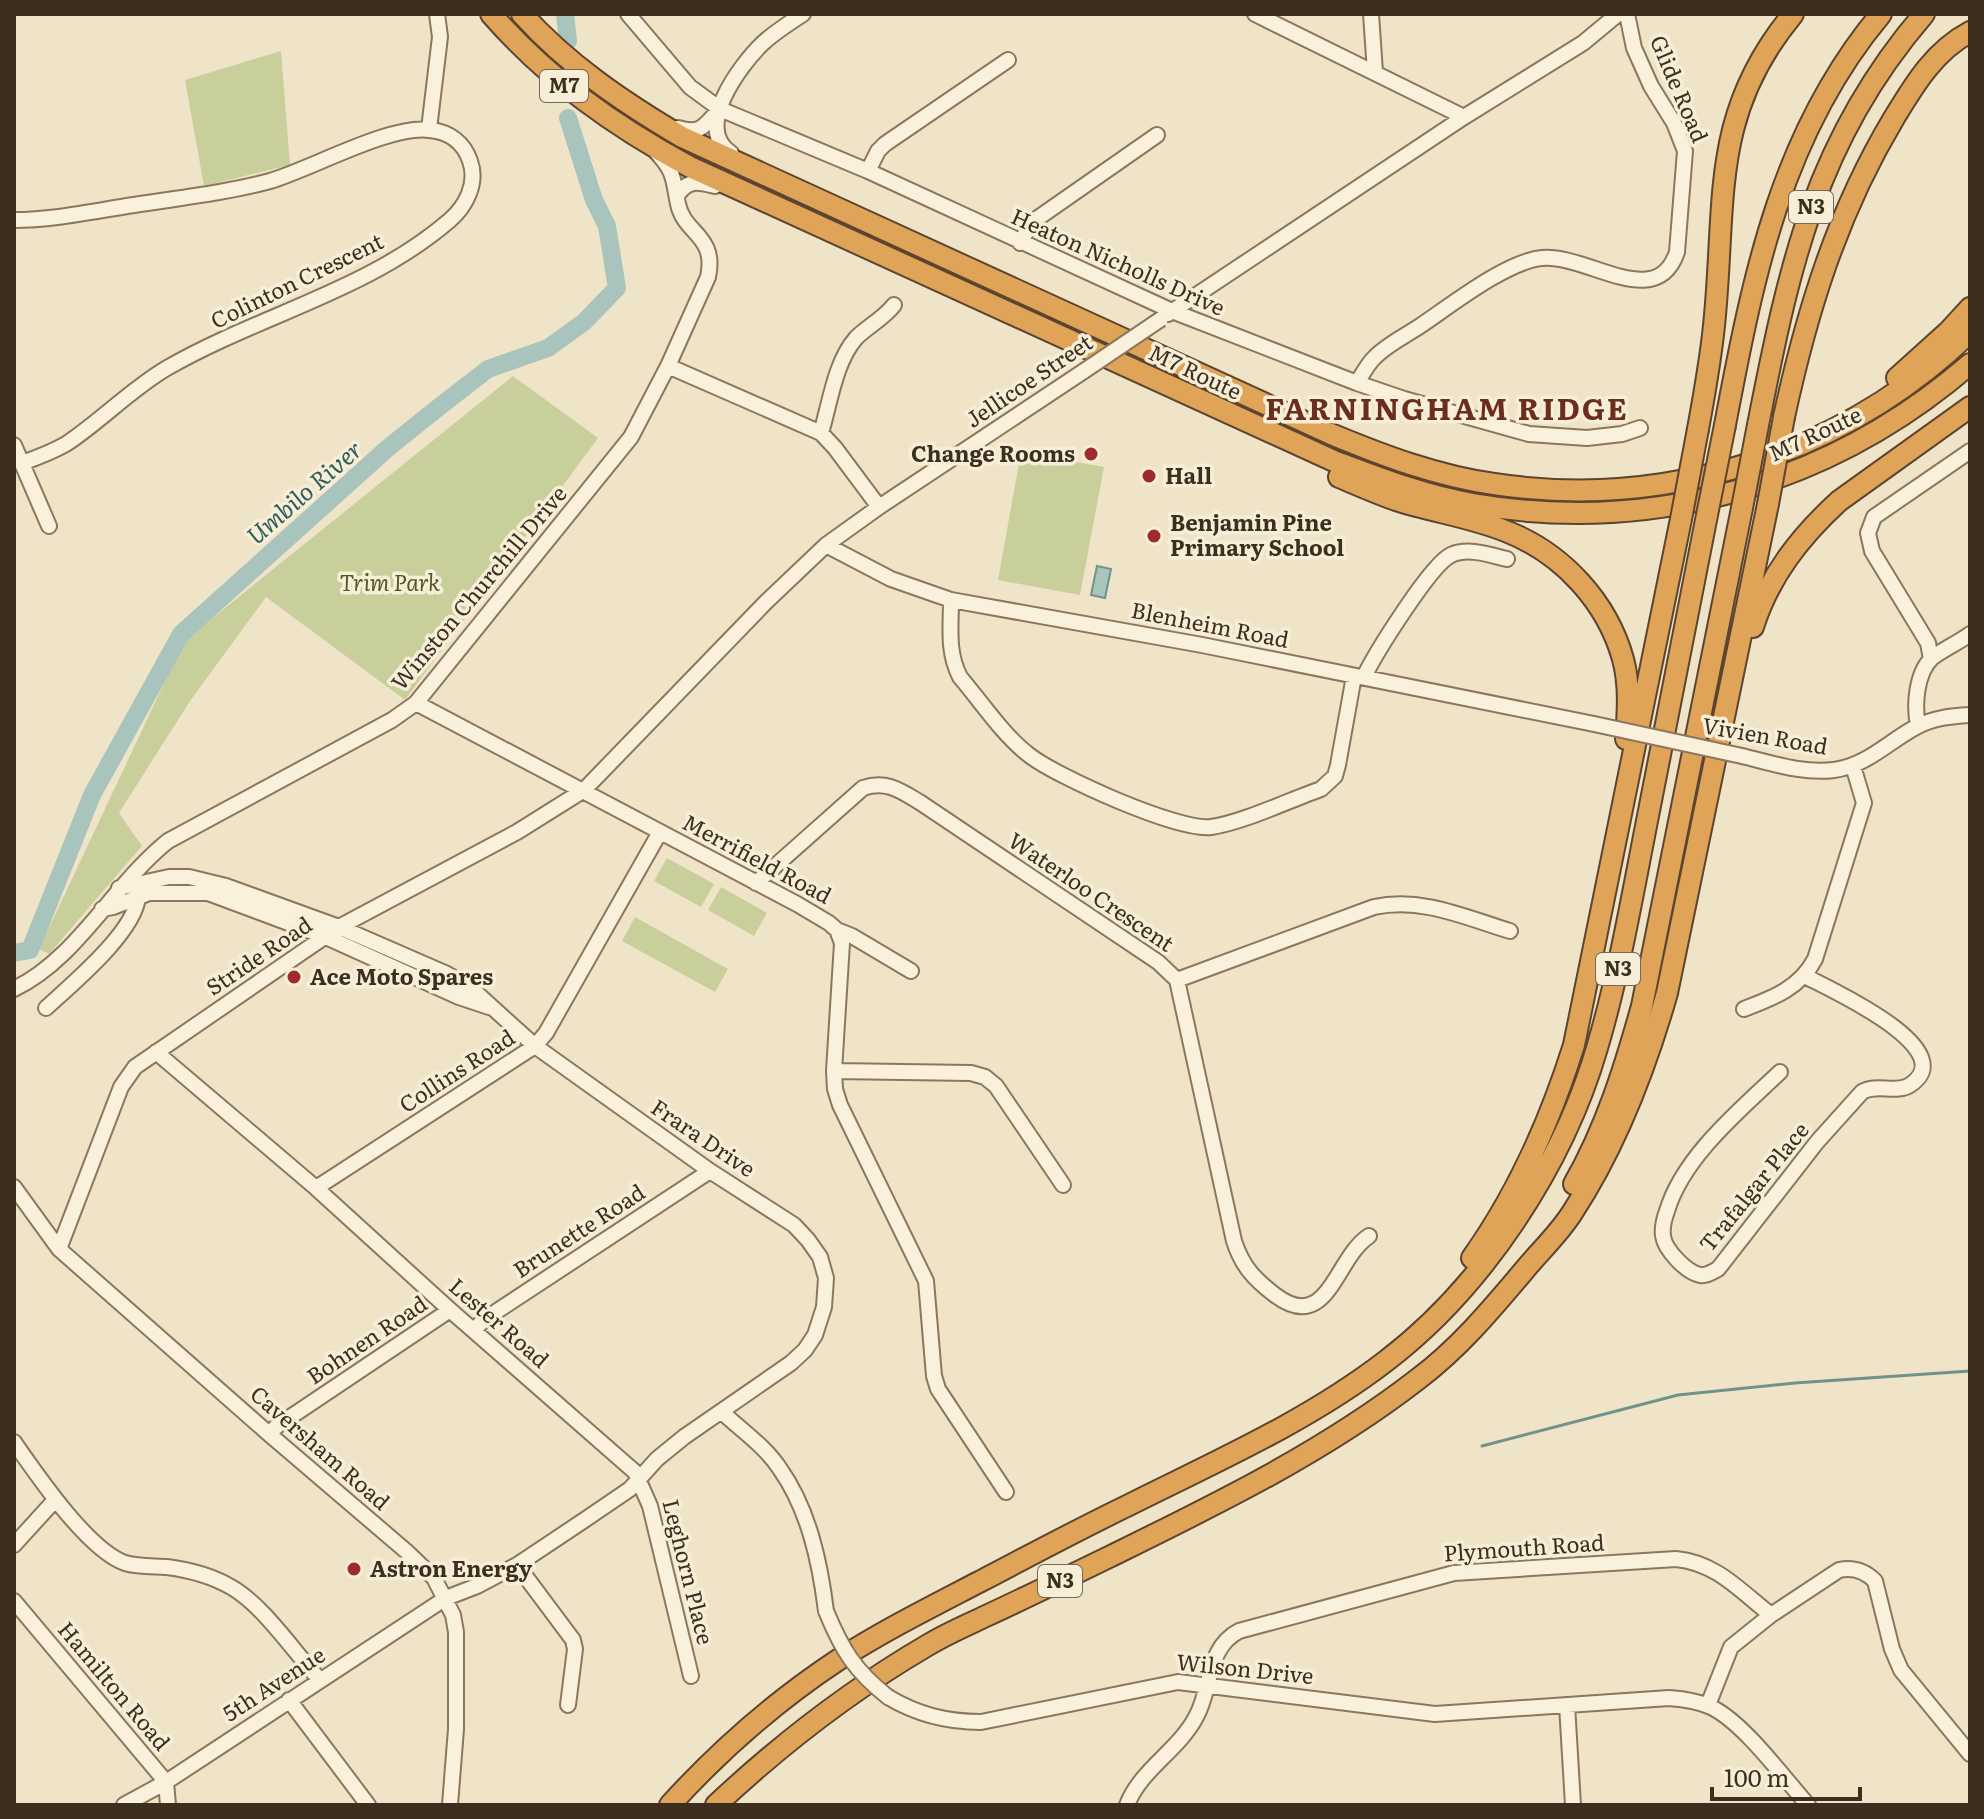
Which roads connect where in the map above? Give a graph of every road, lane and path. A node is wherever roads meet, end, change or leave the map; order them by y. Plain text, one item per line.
1 (437, 14) edge
2 (491, 14) edge
3 (628, 14) edge
4 (803, 14) edge
5 (1255, 14) edge
6 (1371, 14) edge
7 (1618, 14) edge
8 (1627, 14) edge
9 (1793, 14) edge
10 (1881, 14) edge
11 (1924, 14) edge
12 (526, 19) edge
13 (1970, 32) edge
14 (1008, 60) dead end
15 (1375, 72) junction
16 (720, 109) junction
17 (1464, 117) junction
18 (659, 123) junction
19 (429, 129) junction
20 (1157, 135) dead end
21 (649, 145) junction
22 (868, 171) junction
23 (758, 172) junction
24 (678, 194) junction
25 (747, 194) junction
26 (14, 220) edge
27 (1020, 243) junction
28 (894, 305) dead end
29 (1970, 308) edge
30 (1167, 315) junction
31 (1970, 332) edge
32 (1970, 364) edge
33 (1125, 365) junction
34 (668, 366) junction
35 (1357, 383) junction
36 (1970, 407) edge
37 (1640, 428) dead end
38 (1832, 431) junction
39 (821, 433) junction
40 (14, 445) edge
41 (1970, 451) edge
42 (22, 463) junction
43 (879, 507) junction
44 (49, 526) dead end
45 (826, 545) junction
46 (1507, 559) dead end
47 (951, 600) junction
48 (1970, 634) edge
49 (1931, 659) junction
50 (1359, 676) junction
51 (416, 703) junction
52 (1970, 715) edge
53 (1594, 724) joint
54 (1918, 725) junction
55 (1720, 734) junction
56 (1853, 766) junction
57 (584, 790) junction
58 (660, 832) junction
59 (146, 858) junction
60 (158, 879) junction
61 (756, 883) junction
62 (1608, 886) junction
63 (119, 888) junction
64 (138, 897) junction
65 (102, 909) junction
66 (339, 927) junction
67 (837, 930) junction
68 (1510, 931) dead end
69 (326, 937) junction
70 (911, 971) dead end
71 (1805, 976) junction
72 (1177, 980) junction
73 (14, 989) edge
74 (46, 1008) dead end
75 (494, 1009) junction
76 (1744, 1009) dead end
77 (535, 1046) junction
78 (156, 1052) junction
79 (834, 1071) junction
80 (1780, 1072) dead end
81 (710, 1171) junction
82 (1063, 1185) dead end
83 (14, 1187) edge
84 (316, 1188) junction
85 (1369, 1236) dead end
86 (59, 1249) junction
87 (1521, 1273) junction
88 (450, 1310) junction
89 (473, 1330) junction
90 (1388, 1360) junction
91 (722, 1412) junction
92 (269, 1434) junction
93 (14, 1442) edge
94 (640, 1479) junction
95 (1006, 1492) dead end
96 (55, 1500) junction
97 (14, 1545) edge
98 (517, 1565) junction
99 (446, 1598) junction
100 (14, 1601) edge
101 (1771, 1615) junction
102 (691, 1676) dead end
103 (320, 1680) junction
104 (1206, 1684) junction
105 (289, 1700) junction
106 (568, 1705) dead end
107 (1567, 1705) junction
108 (1708, 1705) junction
109 (1970, 1754) edge
110 (166, 1782) junction
111 (124, 1805) edge
112 (168, 1805) edge
113 (368, 1805) edge
114 (450, 1805) edge
115 (670, 1805) edge
116 (716, 1805) edge
117 (1127, 1805) edge
118 (1573, 1805) edge
119 (1808, 1805) edge

1 - 19 street
2 - 21 highway, M7 Route / M7
3 - 16 street, Heaton Nicholls Drive
4 - 16 street
5 - 15 street
6 - 15 street
7 - 17 street, Jellicoe Street
8 - 35 street, Glide Road
9 - 62 highway, bridge
10 - 90 highway, N3, bridge
11 - 87 highway, N3, bridge
12 - 18 highway, M7 Route / M7
13 - 55 highway, bridge
14 - 22 street
15 - 17 street
16 - 18 street
16 - 22 street, Heaton Nicholls Drive
16 - 23 street
17 - 30 street, Jellicoe Street
18 - 23 highway, M7 Route / M7
19 - 26 street
19 - 42 street, Colinton Crescent
20 - 27 street
21 - 24 street, Winston Churchill Drive
21 - 25 highway, M7 Route / M7
22 - 27 street, Heaton Nicholls Drive
23 - 38 highway, M7 Route / M7
24 - 25 street
24 - 34 street, Winston Churchill Drive
25 - 33 highway, M7 Route / M7
27 - 30 street, Heaton Nicholls Drive
28 - 39 street
29 - 38 highway
30 - 35 street, Heaton Nicholls Drive
30 - 43 street, Jellicoe Street, bridge
31 - 38 highway, M7 Route / M7
32 - 33 highway, M7 Route / M7
33 - 62 highway
34 - 39 street
34 - 51 street, Winston Churchill Drive
35 - 37 street, Heaton Nicholls Drive
36 - 55 highway
39 - 43 street
40 - 42 street
41 - 49 street
42 - 44 street
43 - 45 street, Jellicoe Street
45 - 47 street, Blenheim Road
45 - 57 street, Jellicoe Street
46 - 50 street
47 - 50 street, Blenheim Road
47 - 50 street
48 - 49 street
49 - 54 street
50 - 53 street, Blenheim Road
51 - 57 street, Merrifield Road
51 - 59 street, Winston Churchill Drive
52 - 54 street
53 - 56 street, Vivien Road, bridge
54 - 56 street, Vivien Road
55 - 87 highway
56 - 71 street
57 - 58 street, Merrifield Road
57 - 66 street, Stride Road
58 - 61 street, Merrifield Road
58 - 77 street, Collins Road
59 - 60 street
59 - 63 street, Winston Churchill Drive
60 - 63 street, Frara Drive
60 - 66 street, Frara Drive
61 - 67 street, Merrifield Road
61 - 72 street, Waterloo Crescent
62 - 90 highway
63 - 65 street, Winston Churchill Drive
64 - 65 street, Frara Drive
64 - 69 street, Frara Drive
64 - 74 street
65 - 73 street, Winston Churchill Drive
66 - 69 street, Stride Road
66 - 75 street, Frara Drive
67 - 70 street
67 - 79 street, Merrifield Road
68 - 72 street
69 - 75 street, Frara Drive
69 - 78 street, Stride Road
71 - 76 street
71 - 80 street, Trafalgar Place
72 - 85 street, Waterloo Crescent
75 - 77 street, Frara Drive
77 - 81 street, Frara Drive
77 - 84 street, Collins Road
78 - 84 street, Lester Road
78 - 86 street, Stride Road
79 - 82 street
79 - 95 street, Merrifield Road
81 - 89 street, Brunette Road
81 - 91 street, Frara Drive
83 - 86 street, Caversham Road
84 - 88 street, Lester Road
86 - 92 street, Caversham Road
87 - 116 highway, N3
88 - 89 street, Lester Road
88 - 92 street, Bohnen Road
89 - 94 street, Lester Road
90 - 115 highway, N3
91 - 94 street
91 - 104 street, Wilson Drive, bridge
92 - 99 street, Caversham Road
93 - 96 street
94 - 98 street, 5th Avenue
94 - 102 street, Leghorn Place
96 - 97 street
96 - 103 street
98 - 99 street, 5th Avenue
98 - 106 street
99 - 103 street, 5th Avenue
99 - 114 street, Caversham Road
100 - 110 street, Hamilton Road
101 - 104 street, Plymouth Road
101 - 108 street
101 - 109 street
103 - 105 street, 5th Avenue
104 - 107 street, Wilson Drive
104 - 117 street, Plymouth Road
105 - 110 street, 5th Avenue
105 - 113 street
107 - 108 street, Wilson Drive
107 - 118 street
108 - 119 street, Wilson Drive
110 - 111 street, 5th Avenue
110 - 112 street, Hamilton Road

